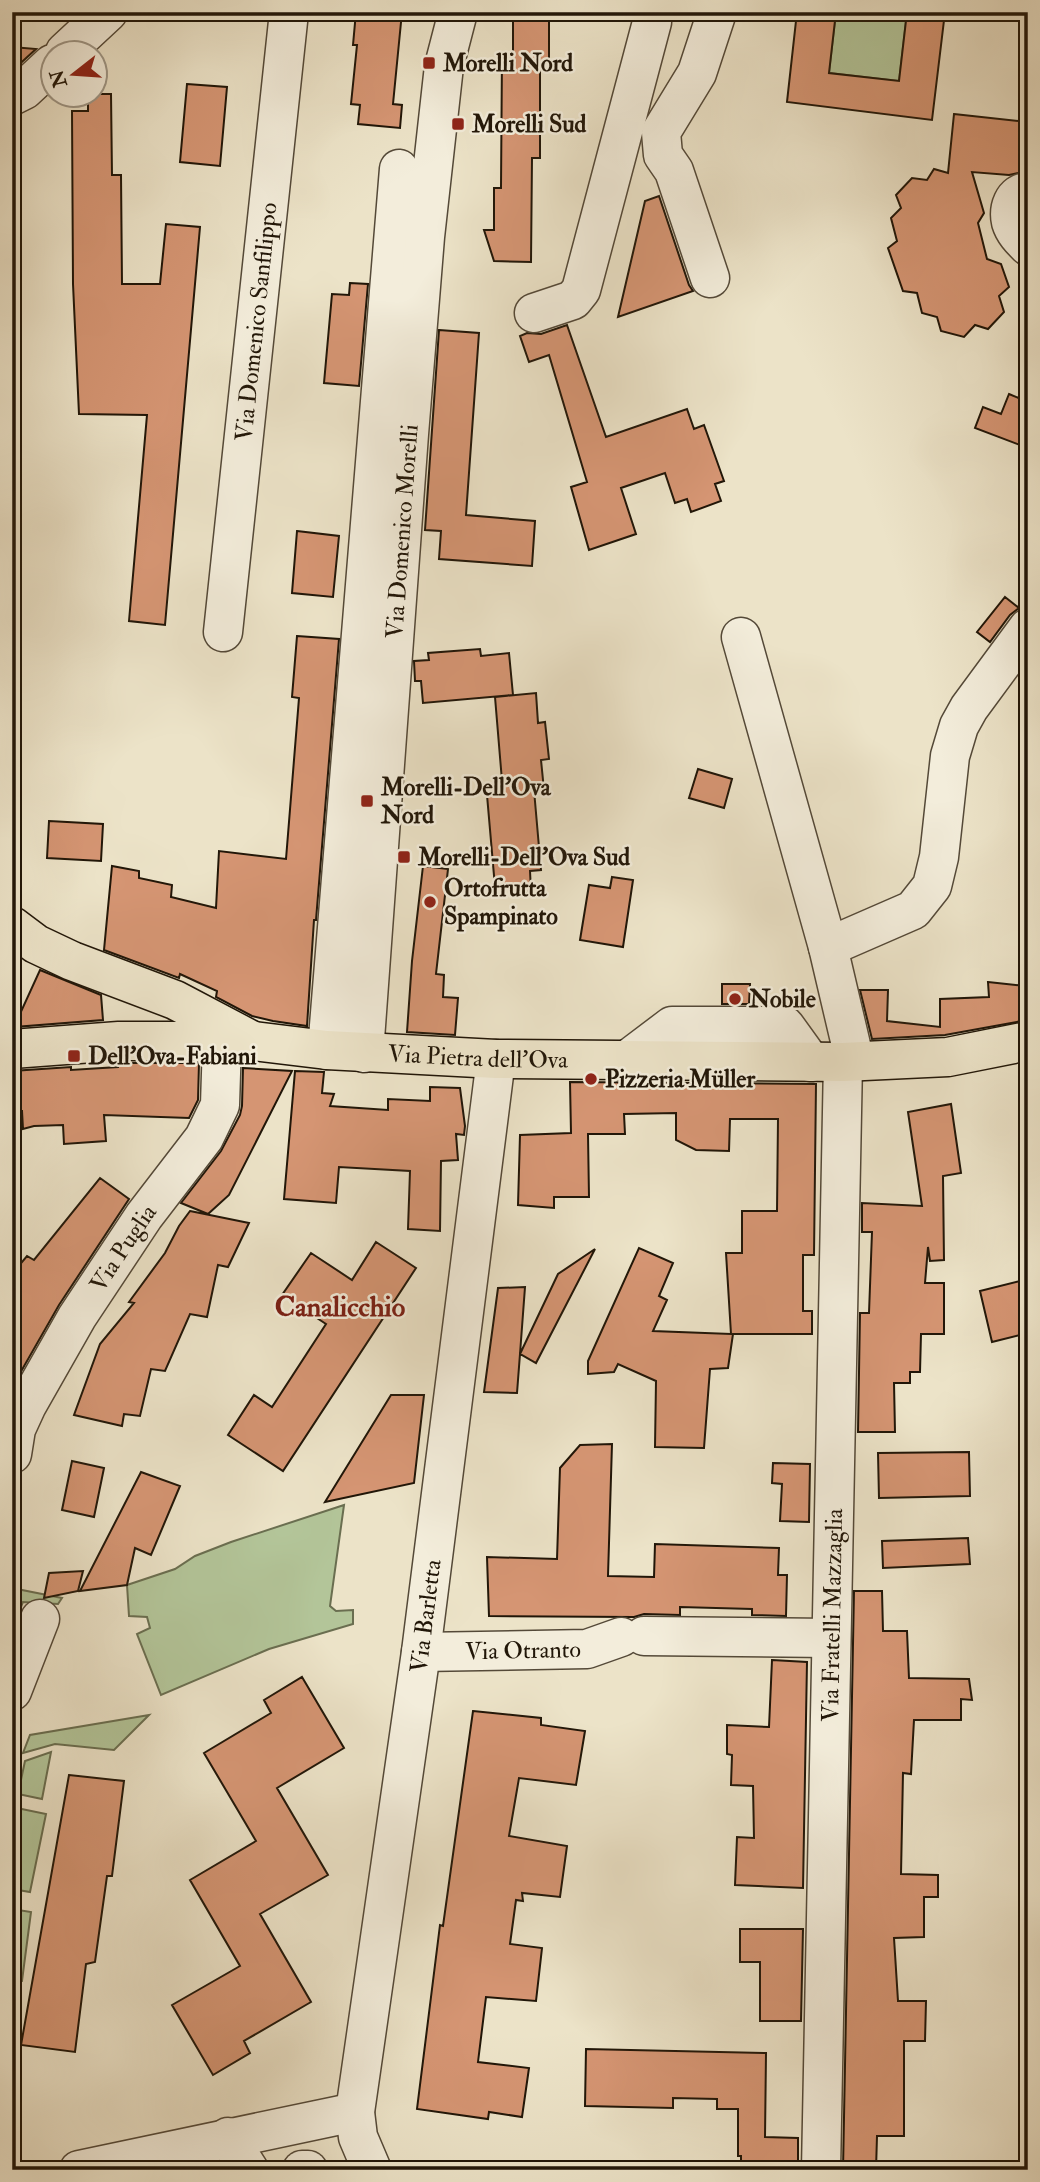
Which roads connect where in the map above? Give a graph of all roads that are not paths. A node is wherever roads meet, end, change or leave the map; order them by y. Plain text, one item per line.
1 (108, 12) edge
2 (289, 12) edge
3 (458, 12) edge
4 (650, 12) edge
5 (717, 12) edge
6 (80, 38) edge
7 (38, 77) edge
8 (12, 96) edge
9 (399, 169) dead end
10 (1028, 192) edge
11 (1028, 246) edge
12 (710, 278) dead end
13 (534, 313) dead end
14 (1028, 628) edge
15 (223, 632) dead end
16 (741, 637) dead end
17 (12, 926) edge
18 (828, 947) junction
19 (182, 1017) junction
20 (1028, 1041) edge
21 (238, 1042) junction
22 (12, 1049) edge
23 (346, 1051) junction
24 (496, 1059) junction
25 (836, 1062) junction
26 (20, 1406) edge
27 (12, 1454) edge
28 (40, 1619) dead end
29 (830, 1638) junction
30 (421, 1652) junction
31 (12, 1690) edge
32 (355, 2112) junction
33 (228, 2137) junction
34 (79, 2170) edge
35 (249, 2170) edge
36 (302, 2170) edge
37 (308, 2170) edge
38 (372, 2170) edge
39 (821, 2170) edge

1 - 6 street
2 - 15 street, Via Domenico Sanfilippo
3 - 23 street, Via Domenico Morelli
4 - 13 street
5 - 12 street
7 - 8 street
9 - 23 street
10 - 11 street
14 - 18 street
16 - 18 street, Via Fratelli Mazzaglia
17 - 19 main road
18 - 25 street, Via Fratelli Mazzaglia
19 - 21 main road, Via Pietra dell'Ova
19 - 22 main road, Via Pietra dell'Ova
20 - 25 main road, Via Pietra dell'Ova
21 - 23 main road, Via Pietra dell'Ova
21 - 26 street, Via Puglia
23 - 24 main road, Via Pietra dell'Ova
24 - 25 main road, Via Pietra dell'Ova
24 - 30 street, Via Barletta
25 - 29 street, Via Fratelli Mazzaglia
26 - 27 street, Via Puglia
28 - 31 street
29 - 30 street, Via Otranto
29 - 39 street, Via Fratelli Mazzaglia
30 - 32 street, Via Barletta
32 - 33 street
32 - 38 street, Via Barletta
33 - 34 street
33 - 35 street
36 - 37 street

